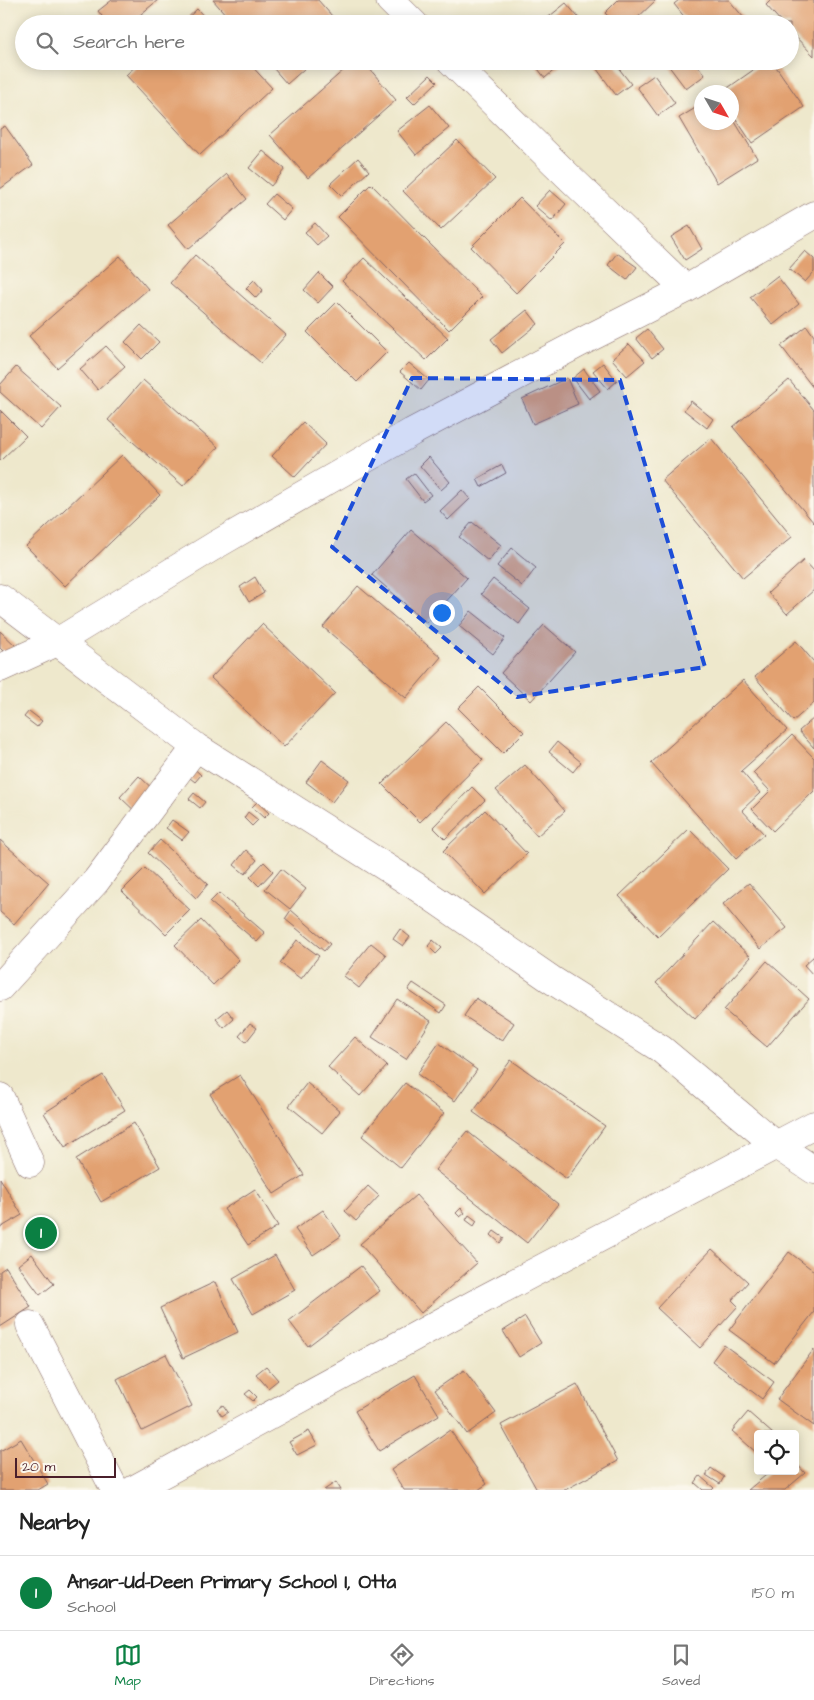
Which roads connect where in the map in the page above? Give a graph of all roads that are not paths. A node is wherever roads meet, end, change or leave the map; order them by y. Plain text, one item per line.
1 (390, 0) edge
2 (405, 15) edge
3 (460, 70) edge
4 (814, 215) edge
5 (686, 289) junction
6 (0, 598) edge
7 (57, 642) junction
8 (0, 668) edge
9 (196, 747) junction
10 (0, 988) edge
11 (0, 1097) edge
12 (814, 1125) edge
13 (776, 1145) junction
14 (30, 1163) dead end
15 (814, 1170) edge
16 (30, 1325) dead end
17 (115, 1490) edge
18 (133, 1490) edge

1 - 2 street
3 - 5 street
4 - 5 street
5 - 7 street
6 - 7 street
7 - 8 street
7 - 9 street
9 - 10 street
9 - 13 street
11 - 14 street
12 - 13 street
13 - 15 street
13 - 18 street
16 - 17 street

